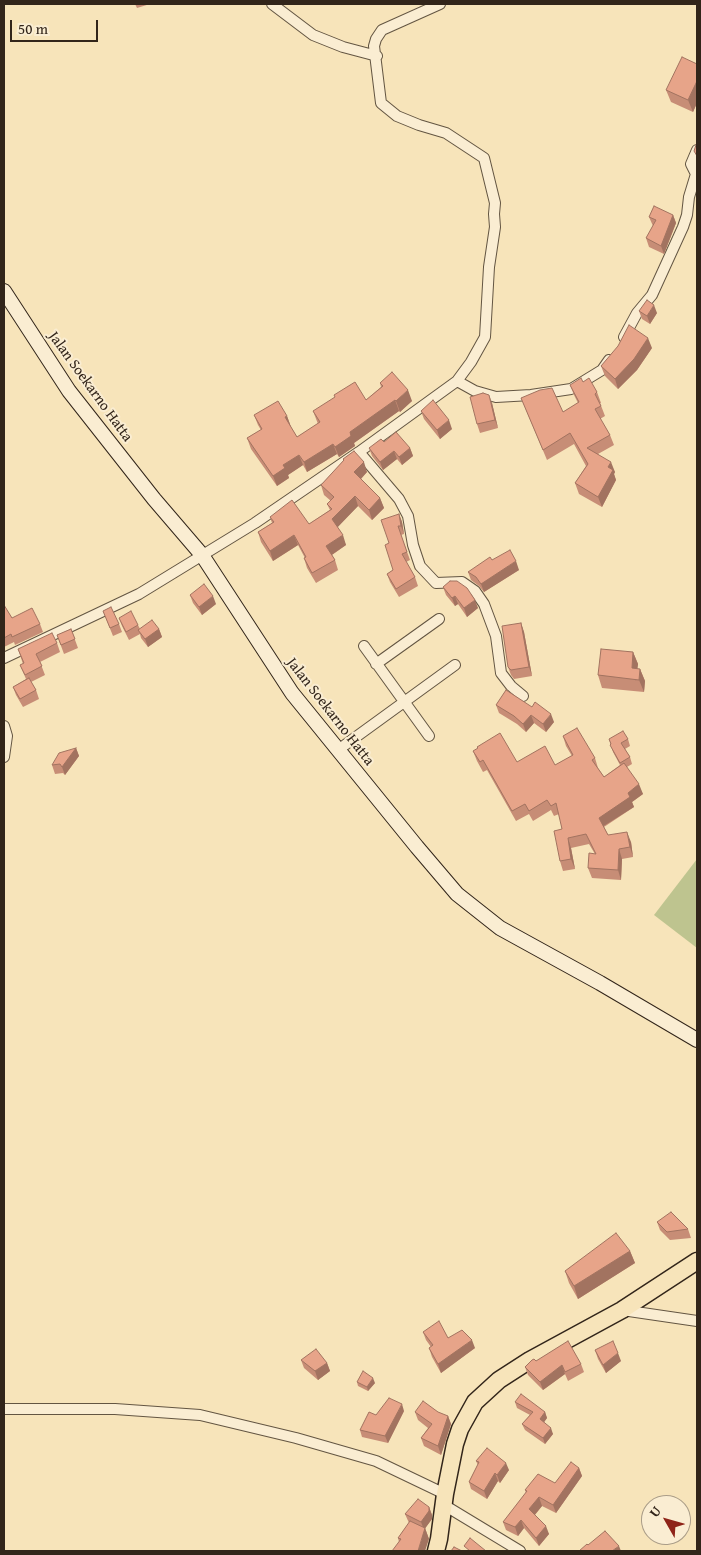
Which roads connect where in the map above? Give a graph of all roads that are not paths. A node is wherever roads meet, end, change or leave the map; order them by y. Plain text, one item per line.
1 (272, 4) edge
2 (440, 4) edge
3 (377, 56) junction
4 (697, 150) edge
5 (4, 291) edge
6 (457, 381) junction
7 (359, 452) junction
8 (202, 555) junction
9 (439, 619) dead end
10 (364, 646) dead end
11 (4, 658) edge
12 (376, 664) junction
13 (455, 665) dead end
14 (522, 696) dead end
15 (404, 702) junction
16 (4, 726) edge
17 (428, 736) dead end
18 (338, 750) junction
19 (4, 758) edge
20 (697, 1040) edge
21 (697, 1261) edge
22 (622, 1310) junction
23 (697, 1321) edge
24 (4, 1410) edge
25 (445, 1499) junction
26 (436, 1551) edge
27 (520, 1551) edge

1 - 3 street
2 - 3 street
3 - 6 street
4 - 6 street
5 - 8 street, Jalan Soekarno Hatta
6 - 7 street
7 - 8 street
7 - 14 street
8 - 11 street
8 - 18 street, Jalan Soekarno Hatta
9 - 12 street
10 - 12 street
12 - 15 street
13 - 15 street
15 - 17 street
15 - 18 street
16 - 19 street
18 - 20 street, Jalan Soekarno Hatta
21 - 22 main road
22 - 23 street
22 - 25 main road
24 - 25 street
25 - 26 main road
25 - 27 street

